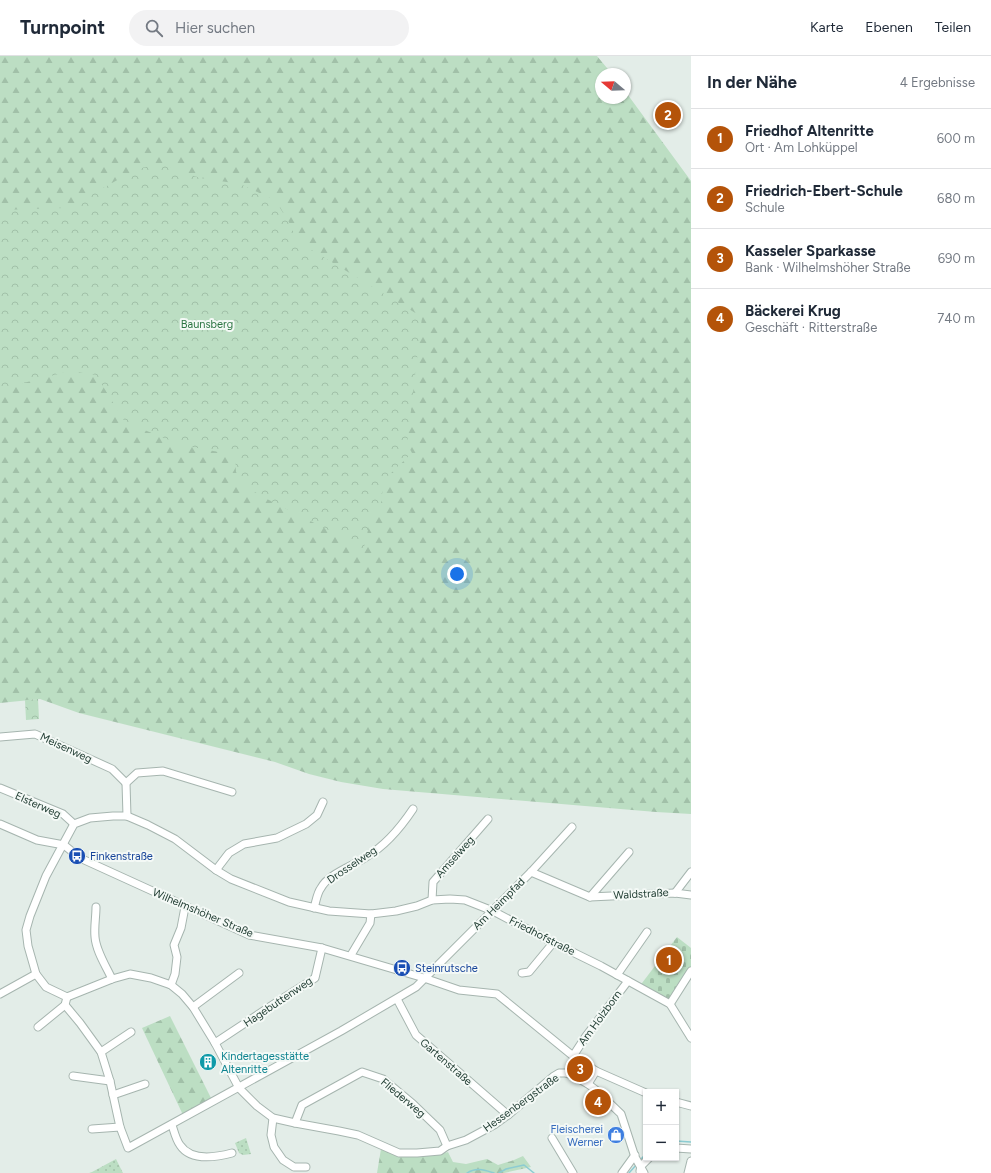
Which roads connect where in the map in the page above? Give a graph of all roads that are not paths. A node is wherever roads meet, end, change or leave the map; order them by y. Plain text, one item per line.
1 (0, 737) edge
2 (126, 783) junction
3 (0, 788) edge
4 (232, 792) dead end
5 (323, 802) dead end
6 (413, 809) dead end
7 (127, 816) junction
8 (488, 819) dead end
9 (0, 824) edge
10 (74, 824) junction
11 (572, 827) dead end
12 (64, 845) junction
13 (628, 852) dead end
14 (216, 870) junction
15 (531, 872) junction
16 (691, 872) edge
17 (675, 893) junction
18 (691, 895) edge
19 (590, 897) junction
20 (432, 900) junction
21 (96, 907) dead end
22 (185, 907) junction
23 (314, 908) junction
24 (493, 911) junction
25 (371, 914) junction
26 (647, 932) dead end
27 (553, 942) junction
28 (322, 948) junction
29 (351, 955) junction
30 (691, 971) edge
31 (239, 973) dead end
32 (522, 973) dead end
33 (36, 974) junction
34 (617, 975) junction
35 (424, 978) junction
36 (112, 979) junction
37 (628, 981) junction
38 (171, 985) junction
39 (0, 994) edge
40 (66, 997) junction
41 (397, 999) junction
42 (670, 1004) junction
43 (64, 1005) junction
44 (193, 1007) junction
45 (38, 1027) dead end
46 (131, 1032) dead end
47 (691, 1038) edge
48 (215, 1043) junction
49 (101, 1052) junction
50 (573, 1056) junction
51 (596, 1072) junction
52 (73, 1076) dead end
53 (110, 1081) junction
54 (145, 1084) dead end
55 (588, 1084) junction
56 (239, 1088) junction
57 (643, 1092) edge
58 (113, 1095) junction
59 (679, 1103) edge
60 (691, 1106) edge
61 (508, 1115) junction
62 (274, 1118) junction
63 (294, 1123) junction
64 (172, 1125) junction
65 (120, 1127) junction
66 (92, 1129) dead end
67 (552, 1138) dead end
68 (447, 1146) junction
69 (232, 1153) dead end
70 (691, 1161) edge
71 (639, 1165) edge
72 (306, 1167) dead end
73 (573, 1173) edge
74 (622, 1173) edge
75 (688, 1173) edge

1 - 2 street, Meisenweg
2 - 4 street
2 - 7 street
3 - 10 street, Elsterweg
5 - 14 street
6 - 23 street, Drosselweg
7 - 10 street
7 - 14 street
8 - 20 street, Amselweg
9 - 12 street, Wilhelmshöher Straße
10 - 12 street
11 - 15 street, Am Heimpfad
12 - 22 street, Wilhelmshöher Straße
12 - 33 street
13 - 19 street, Waldstraße
14 - 23 street
15 - 19 street, Waldstraße
15 - 24 street, Am Heimpfad
16 - 17 street
17 - 18 street, Waldstraße
17 - 19 street, Waldstraße
20 - 24 street, Friedhofstraße
20 - 25 street
21 - 36 street
22 - 28 street, Wilhelmshöher Straße
22 - 38 street
23 - 25 street
24 - 27 street, Friedhofstraße
24 - 35 street, Am Heimpfad
25 - 29 street
26 - 34 street
27 - 32 street
27 - 34 street, Friedhofstraße
28 - 29 street, Wilhelmshöher Straße
28 - 48 street, Hagebuttenweg
29 - 35 street, Wilhelmshöher Straße
30 - 42 street
31 - 44 street
33 - 39 street
33 - 40 street
34 - 37 street, Friedhofstraße
35 - 41 street
35 - 50 street, Wilhelmshöher Straße
36 - 38 street, Hessenbergstraße
36 - 40 street, Hessenbergstraße
37 - 42 street, Friedhofstraße
37 - 50 street, Am Holzborn
38 - 44 street, Hessenbergstraße
40 - 43 street
41 - 56 street
41 - 61 street, Gartenstraße
42 - 47 street, Friedhofstraße
43 - 45 street
43 - 49 street
44 - 48 street, Hessenbergstraße
46 - 49 street
48 - 56 street, Hessenbergstraße
49 - 53 street
50 - 51 street, Wilhelmshöher Straße
51 - 55 street
51 - 57 street, Wilhelmshöher Straße
52 - 53 street
53 - 58 street
54 - 58 street
55 - 61 street, Hessenbergstraße
55 - 71 street
56 - 62 street, Hessenbergstraße
56 - 64 street
58 - 65 street
59 - 60 street
61 - 68 street, Hessenbergstraße
62 - 63 street, Hessenbergstraße
62 - 72 street
63 - 68 street, Hessenbergstraße
63 - 68 street, Fliederweg
64 - 65 street
64 - 69 street
65 - 66 street
67 - 73 street
70 - 75 street
71 - 74 street

